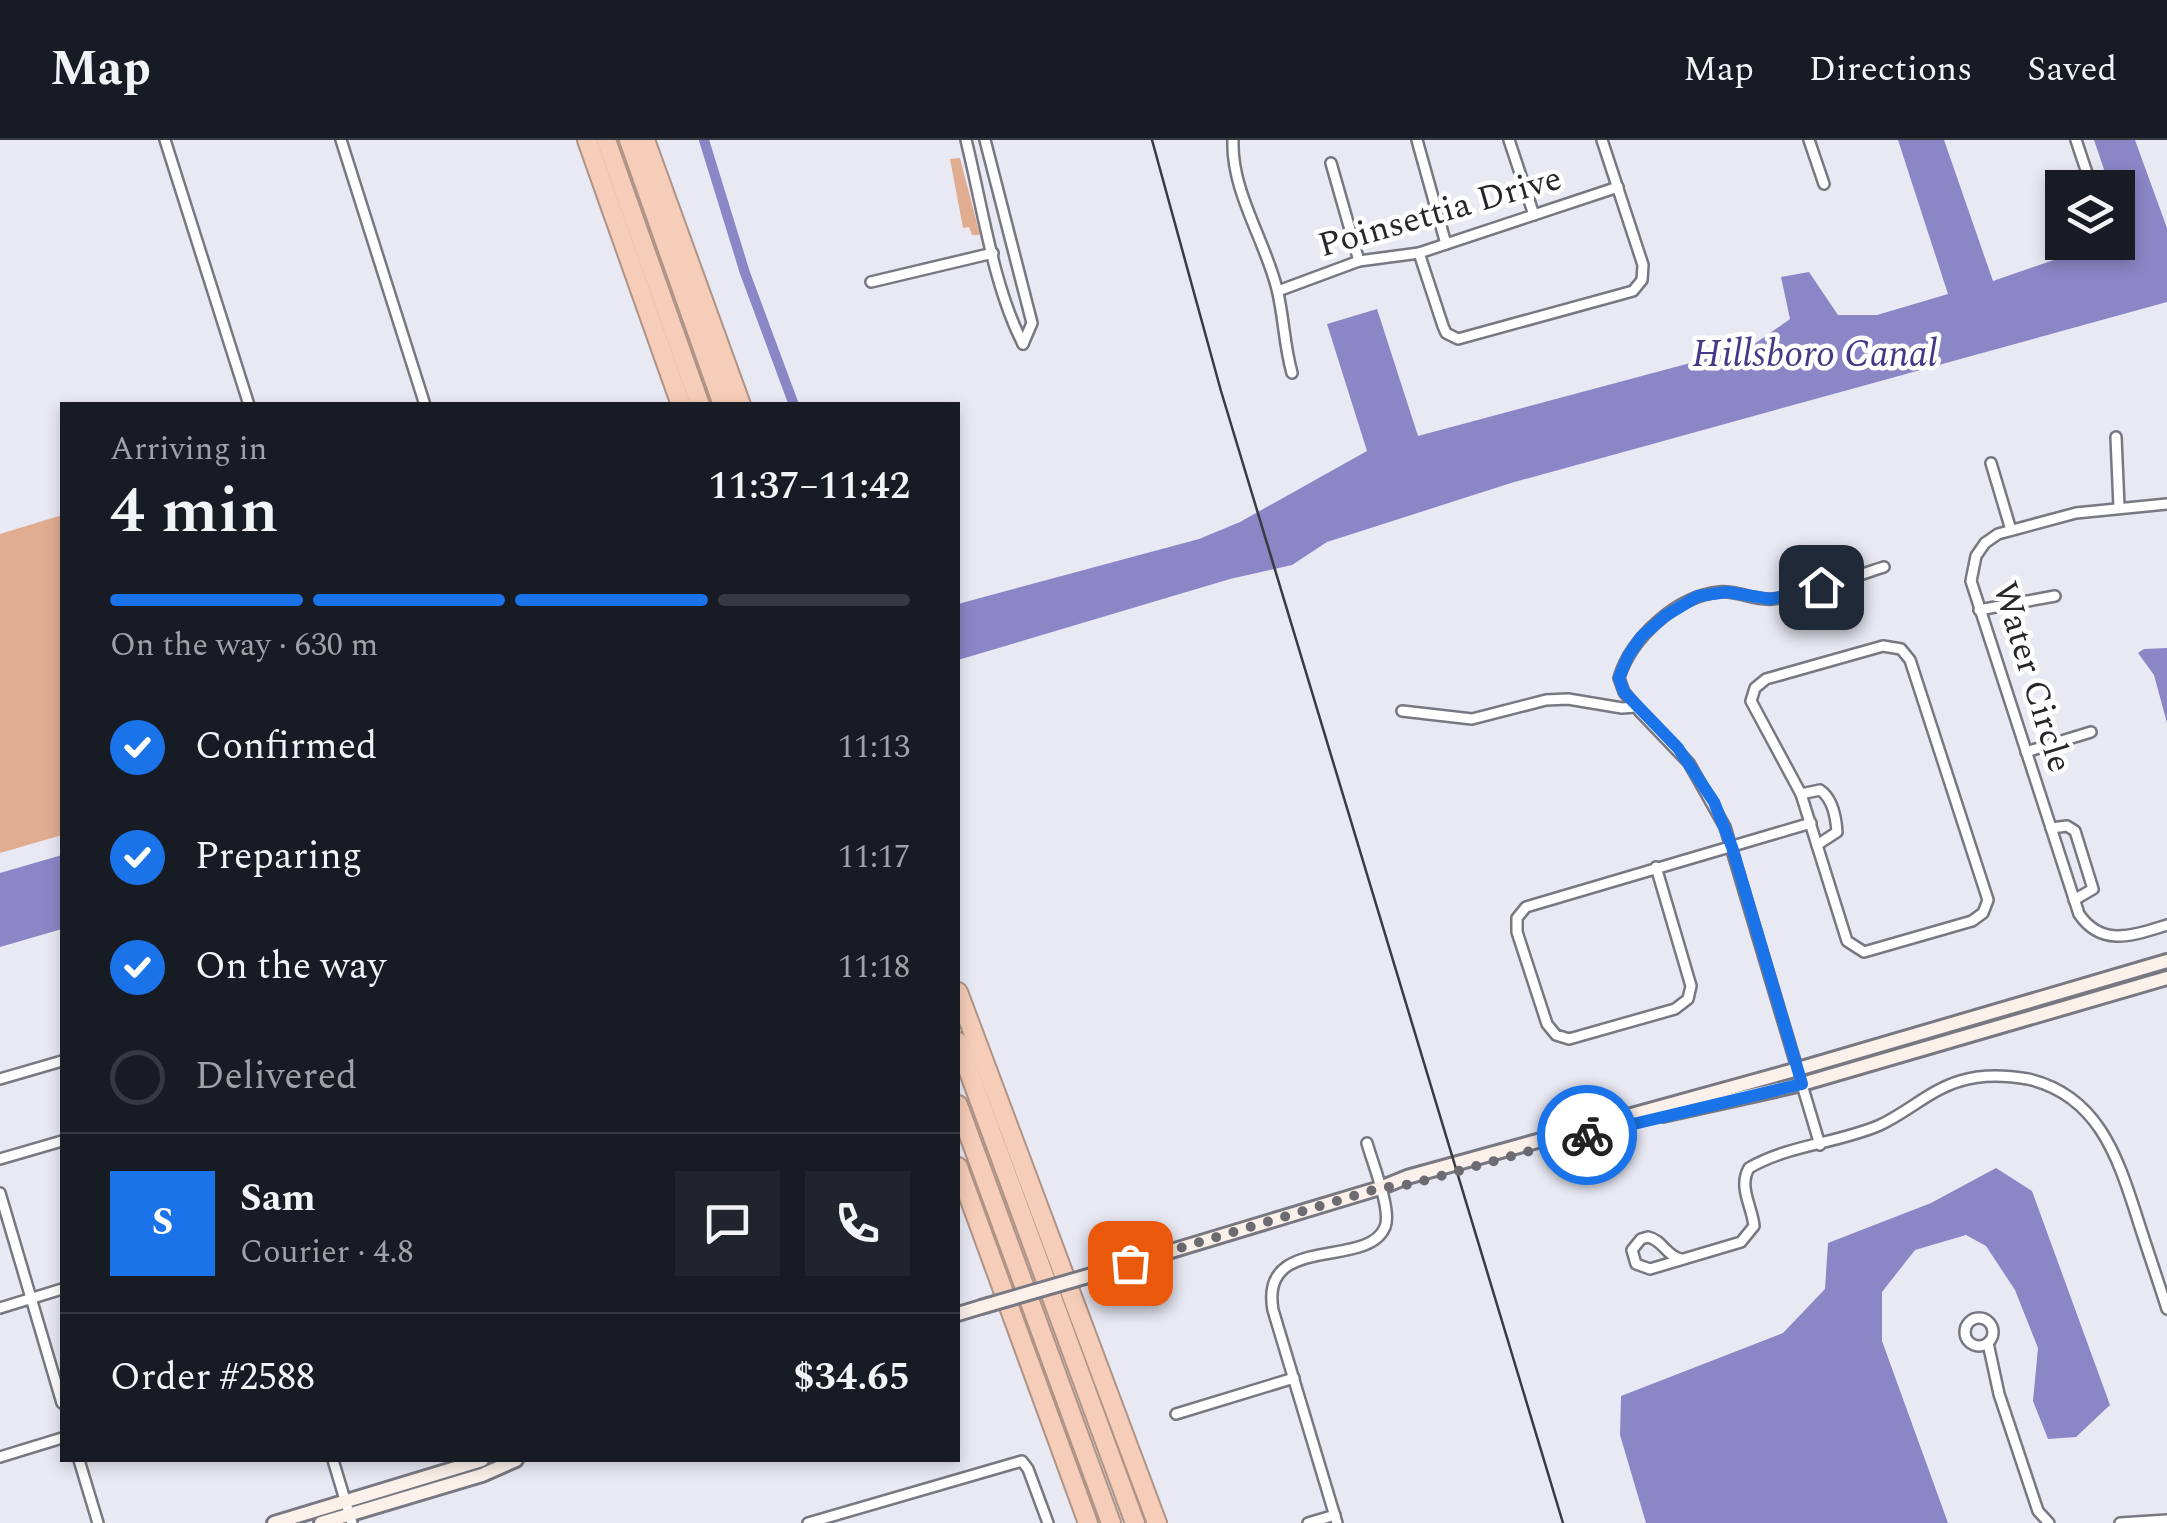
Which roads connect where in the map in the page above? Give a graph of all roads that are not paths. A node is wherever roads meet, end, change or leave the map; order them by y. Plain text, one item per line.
1 (165, 140) edge
2 (341, 140) edge
3 (586, 140) edge
4 (606, 140) edge
5 (629, 140) edge
6 (645, 140) edge
7 (654, 140) edge
8 (966, 140) edge
9 (985, 140) edge
10 (1233, 140) edge
11 (1417, 140) edge
12 (1509, 140) edge
13 (1602, 140) edge
14 (1809, 140) edge
15 (2076, 140) edge
16 (1331, 163) dead end
17 (2086, 170) edge
18 (1824, 184) dead end
19 (1618, 187) junction
20 (664, 193) junction
21 (1534, 215) junction
22 (1446, 244) junction
23 (993, 253) junction
24 (1419, 254) junction
25 (1359, 261) junction
26 (871, 282) dead end
27 (1278, 291) junction
28 (1292, 373) dead end
29 (248, 402) edge
30 (424, 402) edge
31 (680, 402) edge
32 (699, 402) edge
33 (722, 402) edge
34 (740, 402) edge
35 (2116, 437) dead end
36 (1992, 463) dead end
37 (2167, 504) edge
38 (2119, 507) junction
39 (2011, 530) junction
40 (1884, 567) dead end
41 (2055, 596) dead end
42 (1979, 610) junction
43 (1636, 707) junction
44 (1402, 710) dead end
45 (2091, 732) dead end
46 (2026, 752) junction
47 (1801, 794) junction
48 (1811, 824) junction
49 (2051, 828) junction
50 (1817, 845) junction
51 (1732, 847) junction
52 (1656, 867) junction
53 (2074, 900) junction
54 (2167, 925) edge
55 (2167, 961) edge
56 (2167, 978) edge
57 (960, 997) edge
58 (960, 1047) edge
59 (60, 1061) edge
60 (1798, 1069) junction
61 (0, 1079) edge
62 (1802, 1084) junction
63 (960, 1110) edge
64 (60, 1141) edge
65 (1367, 1143) dead end
66 (1820, 1144) junction
67 (0, 1159) edge
68 (960, 1172) edge
69 (1380, 1188) junction
70 (0, 1193) edge
71 (1681, 1259) junction
72 (60, 1291) edge
73 (32, 1299) junction
74 (0, 1308) edge
75 (2167, 1309) edge
76 (960, 1313) edge
77 (1988, 1343) dead end
78 (1294, 1378) junction
79 (60, 1396) edge
80 (1176, 1414) dead end
81 (60, 1439) edge
82 (0, 1457) edge
83 (81, 1462) edge
84 (334, 1462) edge
85 (477, 1462) edge
86 (511, 1462) edge
87 (349, 1513) edge
88 (843, 1518) edge
89 (1336, 1519) edge
90 (2167, 1520) edge
91 (98, 1523) edge
92 (274, 1523) edge
93 (321, 1523) edge
94 (808, 1523) edge
95 (1048, 1523) edge
96 (1088, 1523) edge
97 (1111, 1523) edge
98 (1135, 1523) edge
99 (1157, 1523) edge
100 (1308, 1523) edge
101 (2049, 1523) edge
102 (2120, 1523) edge

1 - 29 street
2 - 30 street
3 - 31 highway
4 - 32 highway
5 - 33 highway
6 - 20 highway
7 - 20 highway
8 - 23 street
9 - 23 street
10 - 27 street
11 - 22 street
12 - 21 street
13 - 19 street
14 - 18 street
15 - 17 street
16 - 25 street
19 - 21 street, Poinsettia Drive
19 - 24 street
20 - 34 highway
21 - 22 street, Poinsettia Drive
22 - 24 street, Poinsettia Drive
23 - 26 street
24 - 25 street, Poinsettia Drive
25 - 27 street, Poinsettia Drive
27 - 28 street
35 - 38 street
36 - 39 street
37 - 38 street, Water Circle
38 - 39 street, Water Circle
39 - 42 street, Water Circle
40 - 43 street
41 - 42 street
42 - 46 street, Water Circle
43 - 44 street
43 - 51 street
45 - 46 street
46 - 49 street, Water Circle
47 - 48 street
47 - 50 street
47 - 50 street
48 - 50 street
48 - 51 street
49 - 53 street, Water Circle
49 - 53 street
51 - 52 street
51 - 60 street
52 - 52 street
53 - 54 street, Water Circle
55 - 60 main road
56 - 62 main road
57 - 99 highway
58 - 98 highway
59 - 61 street
60 - 62 street
60 - 69 main road
62 - 66 street
62 - 69 main road
63 - 97 highway
64 - 67 street
65 - 69 street
66 - 71 street
66 - 75 street
68 - 96 highway
69 - 76 main road, bridge
69 - 78 street
70 - 73 street
71 - 71 street
72 - 73 street
73 - 74 street
73 - 79 street
77 - 101 street
78 - 80 street
78 - 89 street
81 - 82 street
83 - 91 street
84 - 87 street
85 - 87 main road
86 - 87 main road
87 - 92 main road
87 - 93 main road
88 - 94 street
88 - 95 street
89 - 100 street
90 - 102 street

